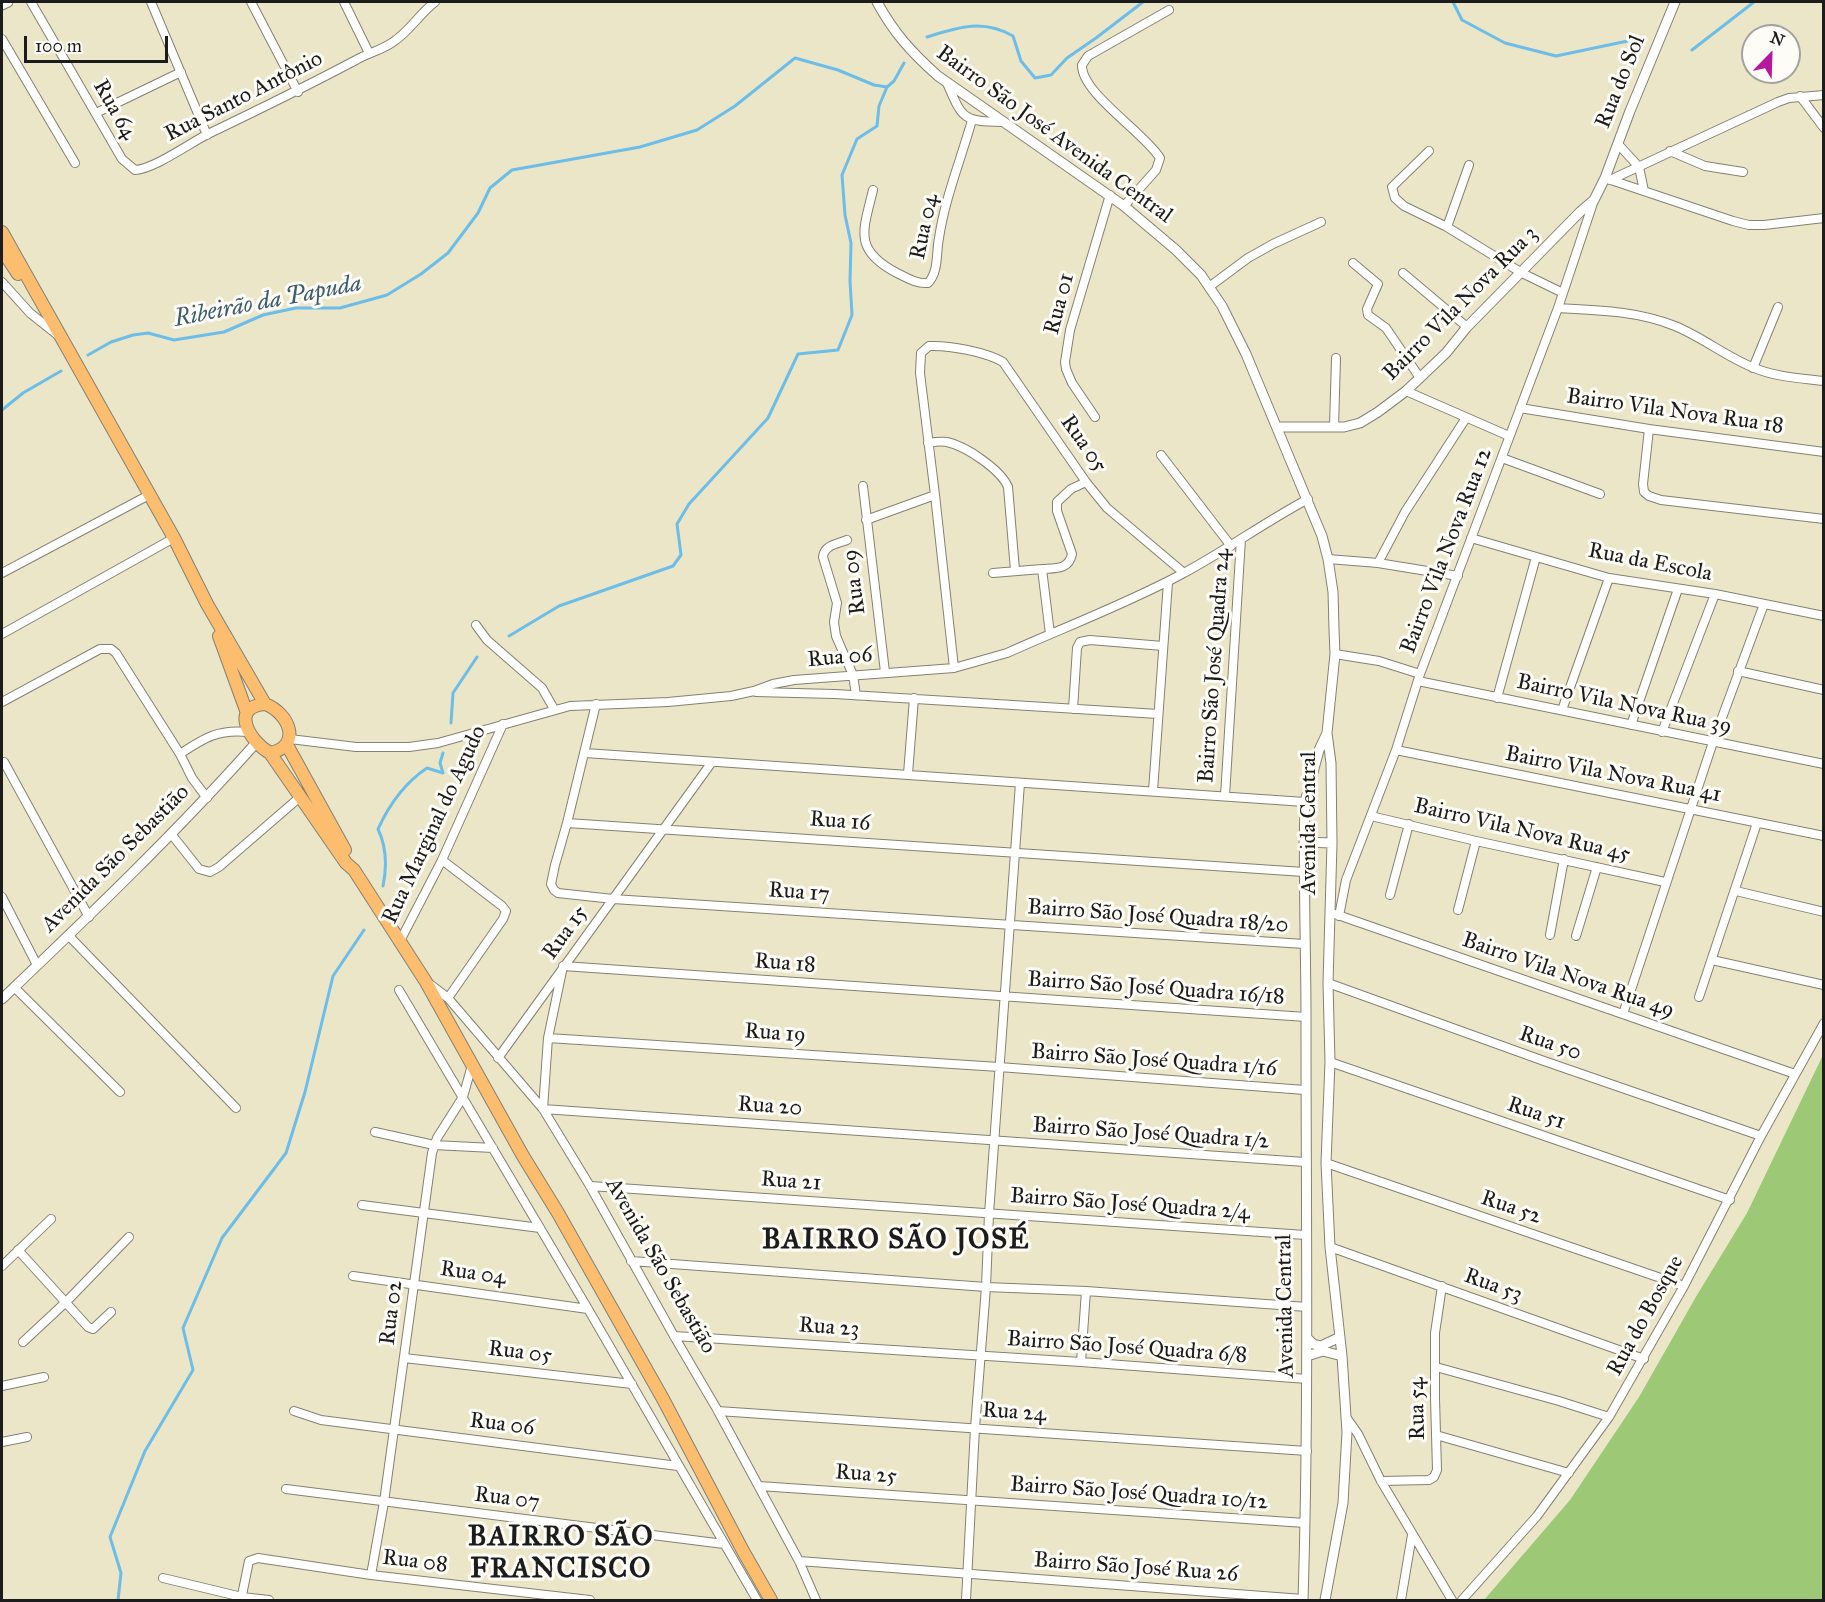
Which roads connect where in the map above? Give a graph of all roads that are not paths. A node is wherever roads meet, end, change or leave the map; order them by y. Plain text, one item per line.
1 (8, 2) edge
2 (31, 2) edge
3 (150, 2) edge
4 (251, 2) edge
5 (344, 2) edge
6 (435, 2) edge
7 (876, 2) edge
8 (1675, 2) edge
9 (2, 5) edge
10 (1169, 10) dead end
11 (2, 39) edge
12 (369, 53) junction
13 (181, 72) junction
14 (947, 83) junction
15 (298, 92) junction
16 (1824, 94) edge
17 (1800, 96) junction
18 (96, 113) junction
19 (972, 120) junction
20 (1003, 122) junction
21 (1824, 128) edge
22 (207, 135) junction
23 (1618, 144) junction
24 (1429, 151) dead end
25 (1670, 151) junction
26 (75, 163) dead end
27 (1469, 165) dead end
28 (1639, 167) junction
29 (135, 170) joint
30 (1743, 172) dead end
31 (1608, 179) junction
32 (873, 190) dead end
33 (1644, 191) junction
34 (1110, 195) junction
35 (1594, 200) junction
36 (1124, 206) junction
37 (1824, 218) edge
38 (1320, 222) dead end
39 (1447, 227) junction
40 (2, 232) edge
41 (2, 250) edge
42 (1353, 263) dead end
43 (1403, 273) dead end
44 (1522, 273) junction
45 (2, 282) edge
46 (1209, 287) junction
47 (1563, 293) junction
48 (1778, 307) dead end
49 (1558, 308) junction
50 (49, 316) junction
51 (1467, 327) junction
52 (61, 338) junction
53 (1336, 358) dead end
54 (1753, 368) junction
55 (1420, 378) junction
56 (1824, 381) edge
57 (1406, 391) junction
58 (1520, 408) junction
59 (1095, 417) dead end
60 (1466, 418) junction
61 (1277, 427) junction
62 (1334, 427) junction
63 (1649, 429) junction
64 (1509, 436) junction
65 (928, 443) junction
66 (1824, 452) edge
67 (1161, 455) dead end
68 (1502, 458) junction
69 (1086, 482) junction
70 (863, 486) dead end
71 (1600, 494) dead end
72 (149, 495) junction
73 (935, 495) junction
74 (1308, 499) junction
75 (1824, 519) edge
76 (866, 520) junction
77 (174, 538) junction
78 (1471, 538) junction
79 (1241, 539) junction
80 (847, 540) dead end
81 (1231, 546) junction
82 (1536, 557) junction
83 (1328, 559) junction
84 (1378, 563) junction
85 (1042, 569) junction
86 (1015, 570) junction
87 (2, 573) edge
88 (993, 573) dead end
89 (1184, 573) junction
90 (1458, 576) junction
91 (1609, 578) junction
92 (1168, 582) junction
93 (1678, 589) junction
94 (1715, 594) junction
95 (207, 604) junction
96 (1764, 604) junction
97 (1824, 616) edge
98 (476, 625) dead end
99 (2, 634) edge
100 (1050, 634) junction
101 (1163, 646) junction
102 (1335, 654) junction
103 (954, 668) junction
104 (1738, 671) junction
105 (885, 672) junction
106 (854, 675) junction
107 (1419, 678) junction
108 (1824, 690) edge
109 (754, 692) junction
110 (856, 696) junction
111 (914, 698) junction
112 (1497, 698) junction
113 (3, 699) edge
114 (265, 704) junction
115 (596, 704) junction
116 (555, 709) junction
117 (1073, 709) junction
118 (1562, 710) junction
119 (247, 713) junction
120 (1158, 714) junction
121 (503, 724) junction
122 (1631, 725) junction
123 (248, 732) junction
124 (1662, 732) junction
125 (1327, 733) junction
126 (289, 742) junction
127 (1713, 742) junction
128 (255, 744) junction
129 (1396, 750) junction
130 (270, 753) junction
131 (585, 753) junction
132 (180, 754) junction
133 (4, 762) dead end
134 (712, 762) junction
135 (1824, 764) edge
136 (908, 774) junction
137 (1020, 783) junction
138 (1153, 791) junction
139 (1225, 796) junction
140 (300, 797) junction
141 (207, 798) junction
142 (1305, 802) junction
143 (1690, 809) junction
144 (1371, 816) junction
145 (567, 823) junction
146 (1409, 824) junction
147 (1757, 824) junction
148 (663, 828) junction
149 (171, 835) junction
150 (1824, 836) edge
151 (1304, 842) junction
152 (1476, 842) junction
153 (1332, 843) junction
154 (1014, 851) junction
155 (1564, 859) junction
156 (442, 860) junction
157 (1597, 867) junction
158 (354, 870) junction
159 (1304, 872) junction
160 (1665, 882) junction
161 (1736, 891) junction
162 (1390, 896) dead end
163 (2, 897) edge
164 (613, 898) junction
165 (1458, 910) dead end
166 (1824, 912) edge
167 (1334, 914) junction
168 (89, 917) junction
169 (1010, 925) junction
170 (1550, 935) dead end
171 (69, 936) junction
172 (1576, 936) dead end
173 (400, 941) junction
174 (1304, 944) junction
175 (1712, 960) junction
176 (37, 965) junction
177 (563, 966) junction
178 (426, 982) junction
179 (1328, 983) junction
180 (1824, 985) edge
181 (14, 987) junction
182 (399, 990) dead end
183 (1004, 997) junction
184 (1699, 997) dead end
185 (448, 998) junction
186 (2, 999) edge
187 (1623, 1014) junction
188 (1306, 1017) junction
189 (1824, 1023) edge
190 (548, 1038) junction
191 (498, 1058) junction
192 (1330, 1062) junction
193 (472, 1065) junction
194 (999, 1067) junction
195 (1795, 1074) junction
196 (1305, 1090) junction
197 (120, 1092) dead end
198 (463, 1097) junction
199 (236, 1108) dead end
200 (543, 1109) junction
201 (375, 1132) dead end
202 (1761, 1136) junction
203 (994, 1141) junction
204 (434, 1145) junction
205 (493, 1148) junction
206 (1305, 1162) junction
207 (1326, 1163) junction
208 (590, 1186) junction
209 (1730, 1200) junction
210 (362, 1205) dead end
211 (423, 1213) junction
212 (989, 1214) junction
213 (51, 1219) dead end
214 (540, 1228) junction
215 (1305, 1234) junction
216 (129, 1237) dead end
217 (1330, 1247) junction
218 (18, 1250) junction
219 (631, 1261) junction
220 (2, 1266) edge
221 (353, 1276) dead end
222 (414, 1284) junction
223 (1442, 1286) junction
224 (1684, 1286) junction
225 (986, 1287) junction
226 (1086, 1291) junction
227 (67, 1301) junction
228 (1307, 1307) junction
229 (588, 1309) junction
230 (111, 1312) dead end
231 (674, 1336) junction
232 (1340, 1337) junction
233 (1307, 1338) junction
234 (23, 1342) dead end
235 (981, 1356) junction
236 (1307, 1356) junction
237 (1341, 1356) junction
238 (404, 1358) junction
239 (1644, 1359) junction
240 (1081, 1362) junction
241 (1436, 1367) junction
242 (44, 1377) dead end
243 (1307, 1379) junction
244 (632, 1384) junction
245 (2, 1386) edge
246 (294, 1411) dead end
247 (718, 1411) junction
248 (1346, 1417) junction
249 (1609, 1417) junction
250 (975, 1428) junction
251 (395, 1429) junction
252 (1347, 1432) junction
253 (1436, 1435) junction
254 (27, 1437) dead end
255 (2, 1442) edge
256 (1307, 1451) junction
257 (1365, 1452) junction
258 (678, 1466) junction
259 (1569, 1473) junction
260 (1381, 1481) junction
261 (759, 1486) junction
262 (286, 1489) dead end
263 (970, 1500) junction
264 (384, 1502) junction
265 (1305, 1523) junction
266 (1412, 1534) junction
267 (724, 1544) junction
268 (799, 1561) junction
269 (967, 1573) junction
270 (371, 1575) junction
271 (163, 1578) dead end
272 (241, 1599) edge
273 (269, 1600) edge
274 (590, 1600) edge
275 (757, 1600) edge
276 (771, 1600) edge
277 (816, 1600) edge
278 (966, 1600) edge
279 (1302, 1600) edge
280 (1325, 1600) edge
281 (1401, 1600) edge
282 (1452, 1600) edge
283 (1462, 1600) edge

1 - 9 street
2 - 18 street, Rua 64
3 - 13 street
4 - 15 street
5 - 12 street
6 - 12 street, Rua Santo Antônio
7 - 14 street, Bairro São José Avenida Central
8 - 23 street, Rua do Sol
10 - 36 street
11 - 26 street
12 - 15 street, Rua Santo Antônio
13 - 18 street
13 - 22 street
14 - 19 street
14 - 20 street, Bairro São José Avenida Central
15 - 22 street, Rua Santo Antônio
16 - 17 street
17 - 21 street
17 - 25 street
18 - 29 street, Rua 64
19 - 20 street
19 - 32 street, Rua 04
20 - 34 street, Bairro São José Avenida Central
22 - 29 street, Rua Santo Antônio
23 - 28 street
23 - 31 street, Rua do Sol
24 - 39 street
25 - 28 street
25 - 30 street
27 - 39 street
28 - 31 street
28 - 33 street
31 - 33 street
31 - 35 street, Rua do Sol
33 - 37 street
34 - 36 street, Bairro São José Avenida Central
34 - 59 street, Rua 01
35 - 44 street, Bairro Vila Nova Rua 3
35 - 47 street, Bairro Vila Nova Rua 12
36 - 46 street, Bairro São José Avenida Central
38 - 46 street
39 - 44 street
40 - 50 main road
41 - 50 main road
42 - 55 street
43 - 51 street
44 - 47 street
44 - 51 street, Bairro Vila Nova Rua 3
45 - 52 street
46 - 61 street, Bairro São José Avenida Central
47 - 49 street, Bairro Vila Nova Rua 12
48 - 54 street
49 - 54 street
49 - 58 street, Bairro Vila Nova Rua 12
50 - 52 main road, Avenida São Sebastião
51 - 55 street, Bairro Vila Nova Rua 3
52 - 72 main road, Avenida São Sebastião
53 - 62 street
54 - 56 street
55 - 57 street, Bairro Vila Nova Rua 3
57 - 60 street
57 - 62 street, Bairro Vila Nova Rua 3
58 - 63 street, Bairro Vila Nova Rua 18
58 - 64 street, Bairro Vila Nova Rua 12
60 - 64 street
60 - 84 street
61 - 62 street, Bairro Vila Nova Rua 3
61 - 74 street, Bairro São José Avenida Central
63 - 66 street, Bairro Vila Nova Rua 18
63 - 75 street
64 - 68 street, Bairro Vila Nova Rua 12
65 - 69 street, Rua 05
65 - 73 street
65 - 86 street
67 - 81 street
68 - 71 street
68 - 78 street, Bairro Vila Nova Rua 12
69 - 85 street
69 - 89 street, Rua 05
70 - 76 street, Rua 09
72 - 77 main road, Avenida São Sebastião
72 - 87 street
73 - 76 street
73 - 103 street
74 - 79 street, Rua 06
74 - 83 street, Bairro São José Avenida Central
76 - 105 street, Rua 09
77 - 95 main road, Avenida São Sebastião
77 - 99 street
78 - 82 street, Rua da Escola
78 - 90 street, Bairro Vila Nova Rua 12
79 - 81 street, Rua 06
79 - 139 street, Bairro São José Quadra 24
80 - 106 street
81 - 89 street, Rua 06
82 - 91 street, Rua da Escola
82 - 112 street
83 - 84 street
83 - 102 street, Bairro São José Avenida Central
84 - 90 street
85 - 86 street
85 - 100 street
86 - 88 street
89 - 92 street, Rua 06
90 - 107 street, Bairro Vila Nova Rua 12
91 - 93 street, Rua da Escola
91 - 118 street
92 - 100 street, Rua 06
92 - 101 street
93 - 94 street, Rua da Escola
93 - 122 street
94 - 96 street, Rua da Escola
94 - 124 street
95 - 114 main road, Avenida São Sebastião
95 - 119 main road, Avenida São Sebastião
96 - 97 street, Rua da Escola
96 - 104 street
98 - 116 street
100 - 103 street, Rua 06
101 - 117 street
101 - 120 street
102 - 107 street, Bairro Vila Nova Rua 39
102 - 125 street, Bairro São José Avenida Central
103 - 105 street, Rua 06
104 - 108 street
104 - 127 street
105 - 106 street, Rua 06
106 - 109 street, Rua 06
106 - 110 street
107 - 112 street, Bairro Vila Nova Rua 39
107 - 129 street, Bairro Vila Nova Rua 12
109 - 110 street
109 - 115 street, Rua 06
110 - 111 street
111 - 117 street
111 - 136 street
112 - 118 street, Bairro Vila Nova Rua 39
113 - 132 street
114 - 119 main road
114 - 126 main road, Avenida São Sebastião
115 - 116 street, Rua 06
115 - 131 street
116 - 121 street, Rua 06
117 - 120 street
118 - 122 street, Bairro Vila Nova Rua 39
119 - 123 main road, Avenida São Sebastião
120 - 138 street
121 - 126 street, Rua 06
121 - 156 street, Rua Marginal do Agudo
122 - 124 street, Bairro Vila Nova Rua 39
123 - 128 main road, Avenida São Sebastião
123 - 132 street
124 - 127 street, Bairro Vila Nova Rua 39
125 - 142 street, Avenida Central
125 - 153 street, Avenida Central
126 - 130 main road
126 - 158 main road, Avenida São Sebastião
127 - 135 street, Bairro Vila Nova Rua 39
127 - 143 street
128 - 130 main road, Avenida São Sebastião
128 - 141 street, Avenida São Sebastião
129 - 143 street, Bairro Vila Nova Rua 41
129 - 144 street, Bairro Vila Nova Rua 12
130 - 140 main road, Avenida São Sebastião
131 - 134 street
131 - 145 street
132 - 141 street
133 - 168 street
134 - 136 street
134 - 148 street, Rua 15
136 - 137 street
137 - 138 street
137 - 154 street
138 - 139 street
139 - 142 street
140 - 149 street
140 - 158 main road, Avenida São Sebastião
141 - 149 street, Avenida São Sebastião
142 - 151 street, Avenida Central
143 - 147 street, Bairro Vila Nova Rua 41
143 - 160 street
144 - 146 street, Bairro Vila Nova Rua 45
144 - 167 street, Bairro Vila Nova Rua 12
145 - 148 street, Rua 16
145 - 164 street, Rua 17
146 - 152 street, Bairro Vila Nova Rua 45
146 - 162 street
147 - 150 street, Bairro Vila Nova Rua 41
147 - 161 street
148 - 154 street, Rua 16
148 - 164 street, Rua 15
149 - 168 street, Avenida São Sebastião
151 - 153 street
151 - 159 street, Avenida Central
152 - 155 street, Bairro Vila Nova Rua 45
152 - 165 street
153 - 167 street, Avenida Central
154 - 159 street, Rua 16
154 - 169 street
155 - 157 street, Bairro Vila Nova Rua 45
155 - 170 street
156 - 173 street, Rua Marginal do Agudo
156 - 185 street
157 - 160 street, Bairro Vila Nova Rua 45
157 - 172 street
158 - 173 main road, Avenida São Sebastião
159 - 174 street, Avenida Central
160 - 187 street
161 - 166 street
161 - 175 street
163 - 176 street
164 - 169 street, Rua 17
164 - 177 street, Rua 15
167 - 179 street, Avenida Central
167 - 187 street, Bairro Vila Nova Rua 49
168 - 171 street, Avenida São Sebastião
169 - 174 street, Bairro São José Quadra 18/20
169 - 183 street
171 - 176 street, Avenida São Sebastião
171 - 199 street
173 - 178 main road, Avenida São Sebastião
174 - 188 street, Avenida Central
175 - 180 street
175 - 184 street
176 - 181 street, Avenida São Sebastião
177 - 183 street, Rua 18
177 - 190 street
177 - 191 street, Rua 15
178 - 185 street, Avenida São Sebastião
178 - 193 main road, Avenida São Sebastião
179 - 192 street, Avenida Central
179 - 202 street, Rua 50
181 - 186 street, Avenida São Sebastião
181 - 197 street
182 - 198 street
183 - 188 street, Bairro São José Quadra 16/18
183 - 194 street
185 - 191 street, Avenida São Sebastião
187 - 195 street, Bairro Vila Nova Rua 49
188 - 196 street, Avenida Central
189 - 195 street, Rua do Bosque
190 - 194 street, Rua 19
190 - 200 street
191 - 200 street, Avenida São Sebastião
192 - 207 street, Avenida Central
192 - 209 street, Rua 51
193 - 198 street, Rua 02
193 - 276 main road, Avenida São Sebastião
194 - 196 street, Bairro São José Quadra 1/16
194 - 203 street
195 - 202 street, Rua do Bosque
196 - 206 street, Avenida Central
198 - 204 street, Rua 02
198 - 205 street
200 - 203 street, Rua 20
200 - 208 street, Avenida São Sebastião
201 - 204 street
202 - 209 street, Rua do Bosque
203 - 206 street, Bairro São José Quadra 1/2
203 - 212 street
204 - 205 street
204 - 211 street, Rua 02
205 - 214 street
206 - 215 street, Avenida Central
207 - 217 street, Avenida Central
207 - 224 street, Rua 52
208 - 212 street, Rua 21
208 - 219 street, Avenida São Sebastião
209 - 224 street, Rua do Bosque
210 - 211 street
211 - 214 street
211 - 222 street, Rua 02
212 - 215 street, Bairro São José Quadra 2/4
212 - 225 street
213 - 218 street
214 - 229 street
215 - 228 street, Avenida Central
216 - 227 street
217 - 223 street, Rua 53
217 - 232 street, Avenida Central
218 - 220 street
218 - 227 street
219 - 225 street
219 - 231 street, Avenida São Sebastião
221 - 222 street, Rua 04
222 - 229 street, Rua 04
222 - 238 street, Rua 02
223 - 239 street, Rua 53
223 - 241 street, Rua 54
224 - 239 street, Rua do Bosque
225 - 226 street
225 - 235 street
226 - 228 street
226 - 240 street
227 - 230 street
227 - 234 street
228 - 233 street, Avenida Central
229 - 244 street
231 - 235 street, Rua 23
231 - 247 street, Avenida São Sebastião
232 - 233 street
232 - 237 street, Avenida Central
233 - 236 street, Avenida Central
235 - 240 street, Bairro São José Quadra 6/8
235 - 250 street
236 - 237 street
236 - 243 street, Avenida Central
237 - 248 street, Avenida Central
238 - 244 street, Rua 05
238 - 251 street, Rua 02
239 - 249 street, Rua do Bosque
240 - 243 street, Bairro São José Quadra 6/8
241 - 249 street
241 - 253 street, Rua 54
242 - 245 street
243 - 256 street, Avenida Central
244 - 258 street
246 - 251 street, Rua 06
247 - 250 street, Rua 24
247 - 261 street, Avenida São Sebastião
248 - 252 street, Avenida Central
248 - 257 street
249 - 259 street, Rua do Bosque
250 - 256 street, Rua 24
250 - 263 street
251 - 258 street, Rua 06
251 - 264 street, Rua 02
252 - 257 street
252 - 280 street, Avenida Central
253 - 259 street
253 - 260 street, Rua 54
254 - 255 street
256 - 265 street, Avenida Central
257 - 260 street
258 - 267 street
259 - 283 street, Rua do Bosque
260 - 266 street
261 - 263 street, Rua 25
261 - 268 street, Avenida São Sebastião
262 - 264 street, Rua 07
263 - 265 street, Bairro São José Quadra 10/12
263 - 269 street
264 - 267 street, Rua 07
264 - 270 street, Rua 02
265 - 279 street, Avenida Central
266 - 281 street
266 - 282 street
267 - 275 street
268 - 269 street, Bairro São José Rua 26
268 - 277 street, Avenida São Sebastião
269 - 278 street
269 - 279 street, Bairro São José Rua 26
270 - 272 street, Rua 08
270 - 274 street, Rua 08
271 - 272 street
272 - 273 street

